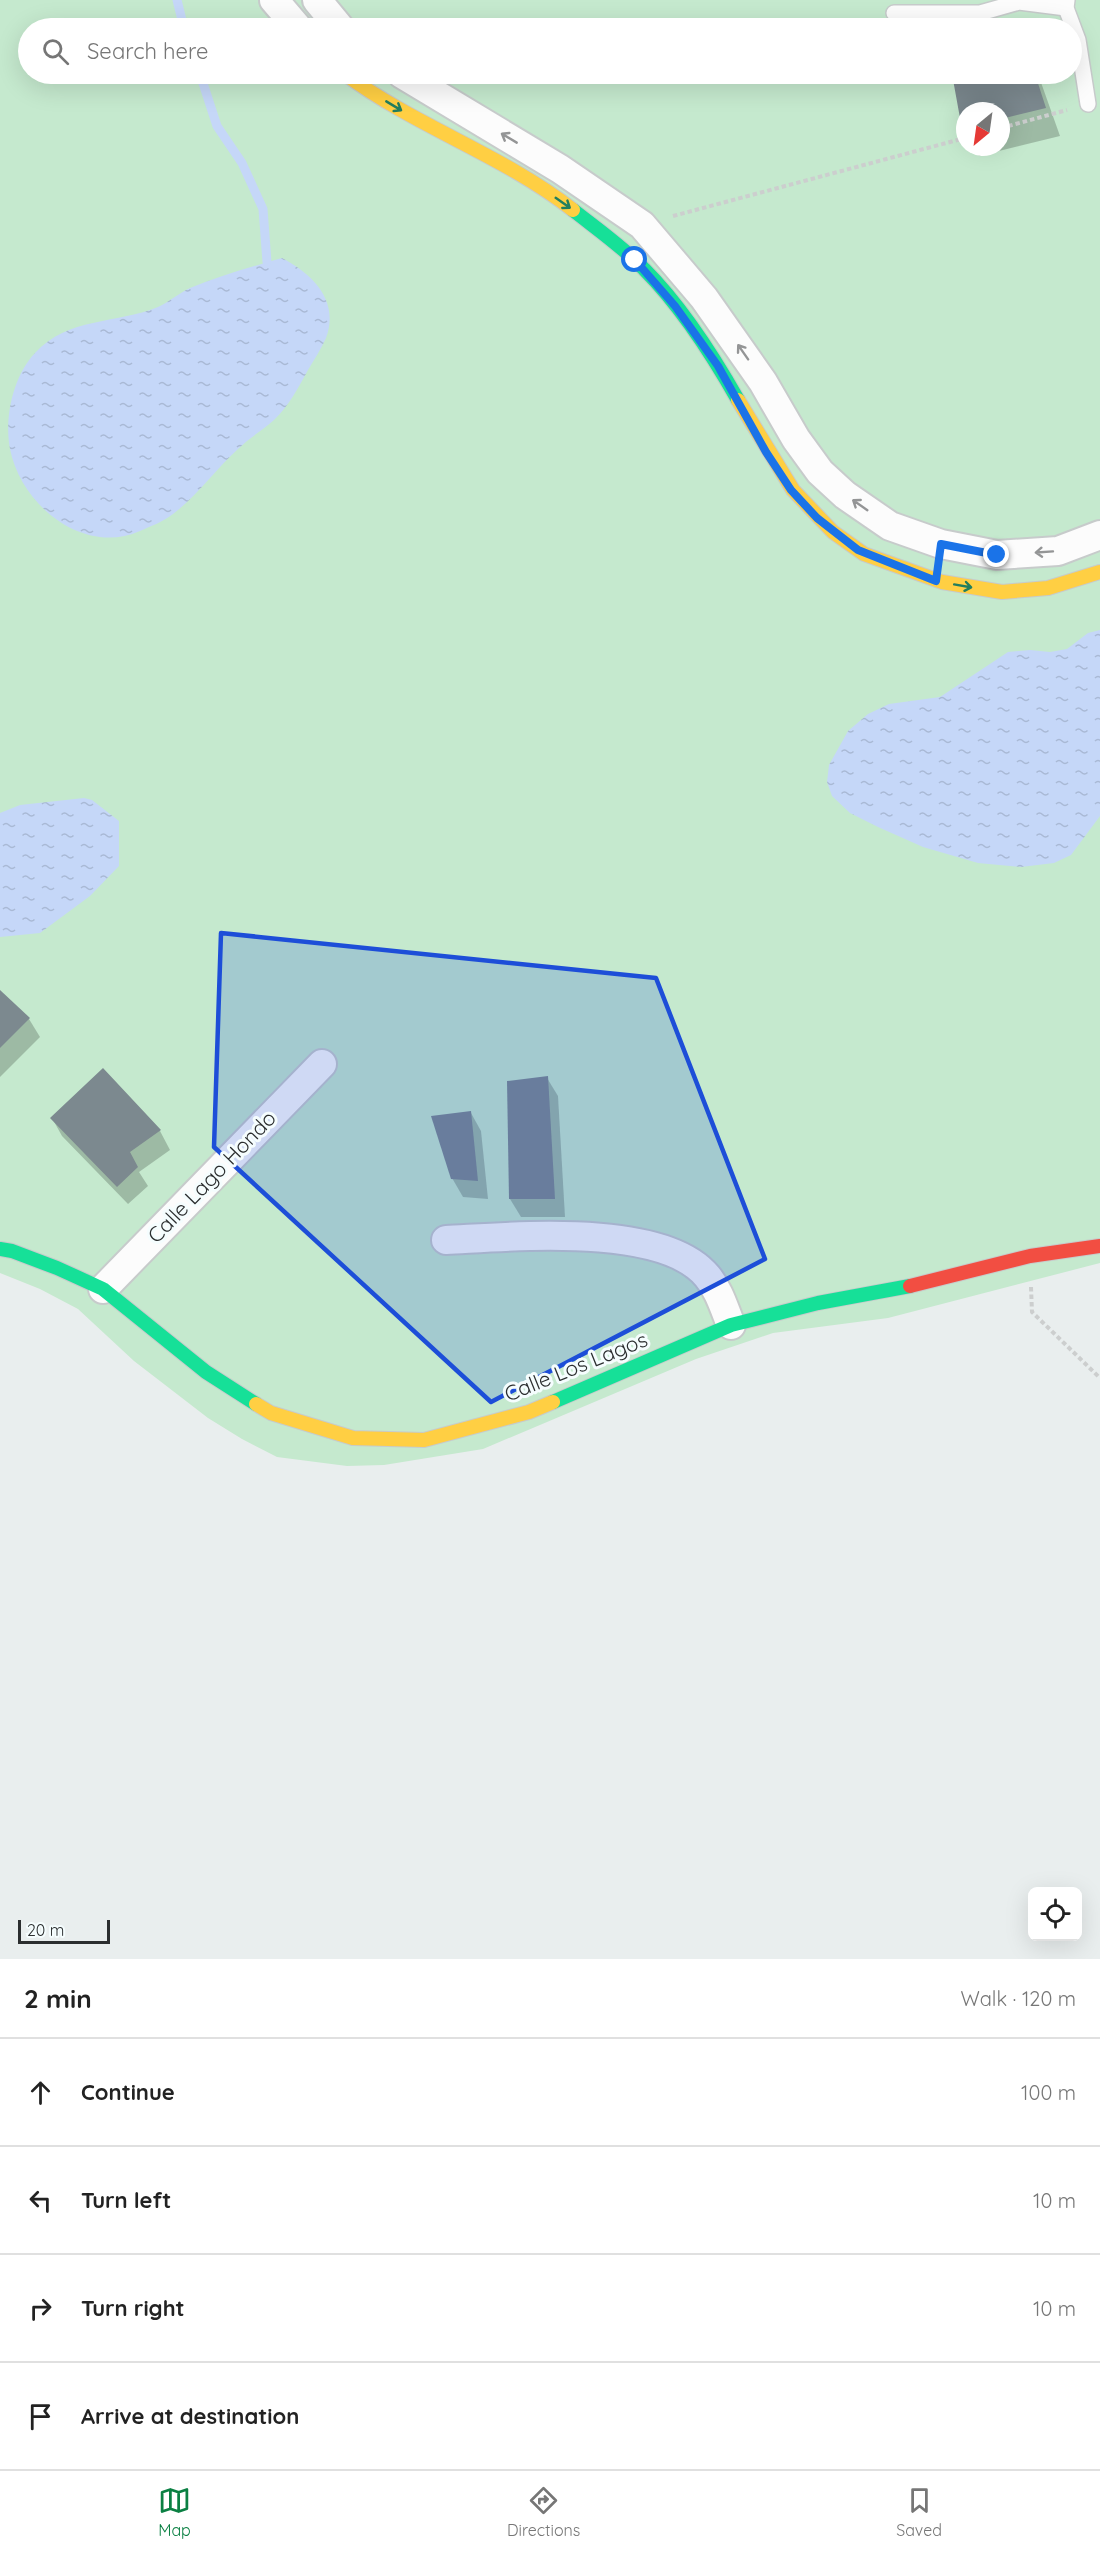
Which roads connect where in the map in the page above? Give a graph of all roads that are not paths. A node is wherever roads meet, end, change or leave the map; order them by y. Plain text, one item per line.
1 (274, 0) edge
2 (317, 0) edge
3 (1067, 4) edge
4 (894, 13) dead end
5 (289, 18) edge
6 (332, 18) edge
7 (1082, 63) edge
8 (358, 84) edge
9 (419, 84) edge
10 (1089, 104) road end
11 (1100, 535) edge
12 (941, 544) junction
13 (1100, 572) edge
14 (936, 581) junction
15 (322, 1064) dead end
16 (446, 1240) dead end
17 (1100, 1245) edge
18 (0, 1249) edge
19 (103, 1289) junction
20 (731, 1325) junction

1 - 5 street
2 - 6 street
3 - 4 lane
7 - 10 lane
8 -> 14 street
12 -> 9 street
11 -> 12 street
12 - 14 street
14 -> 13 street
15 - 19 street, Calle Lago Hondo
16 - 20 street
17 - 20 street, Calle Los Lagos
18 - 19 street, Calle Los Lagos
19 - 20 street, Calle Los Lagos

